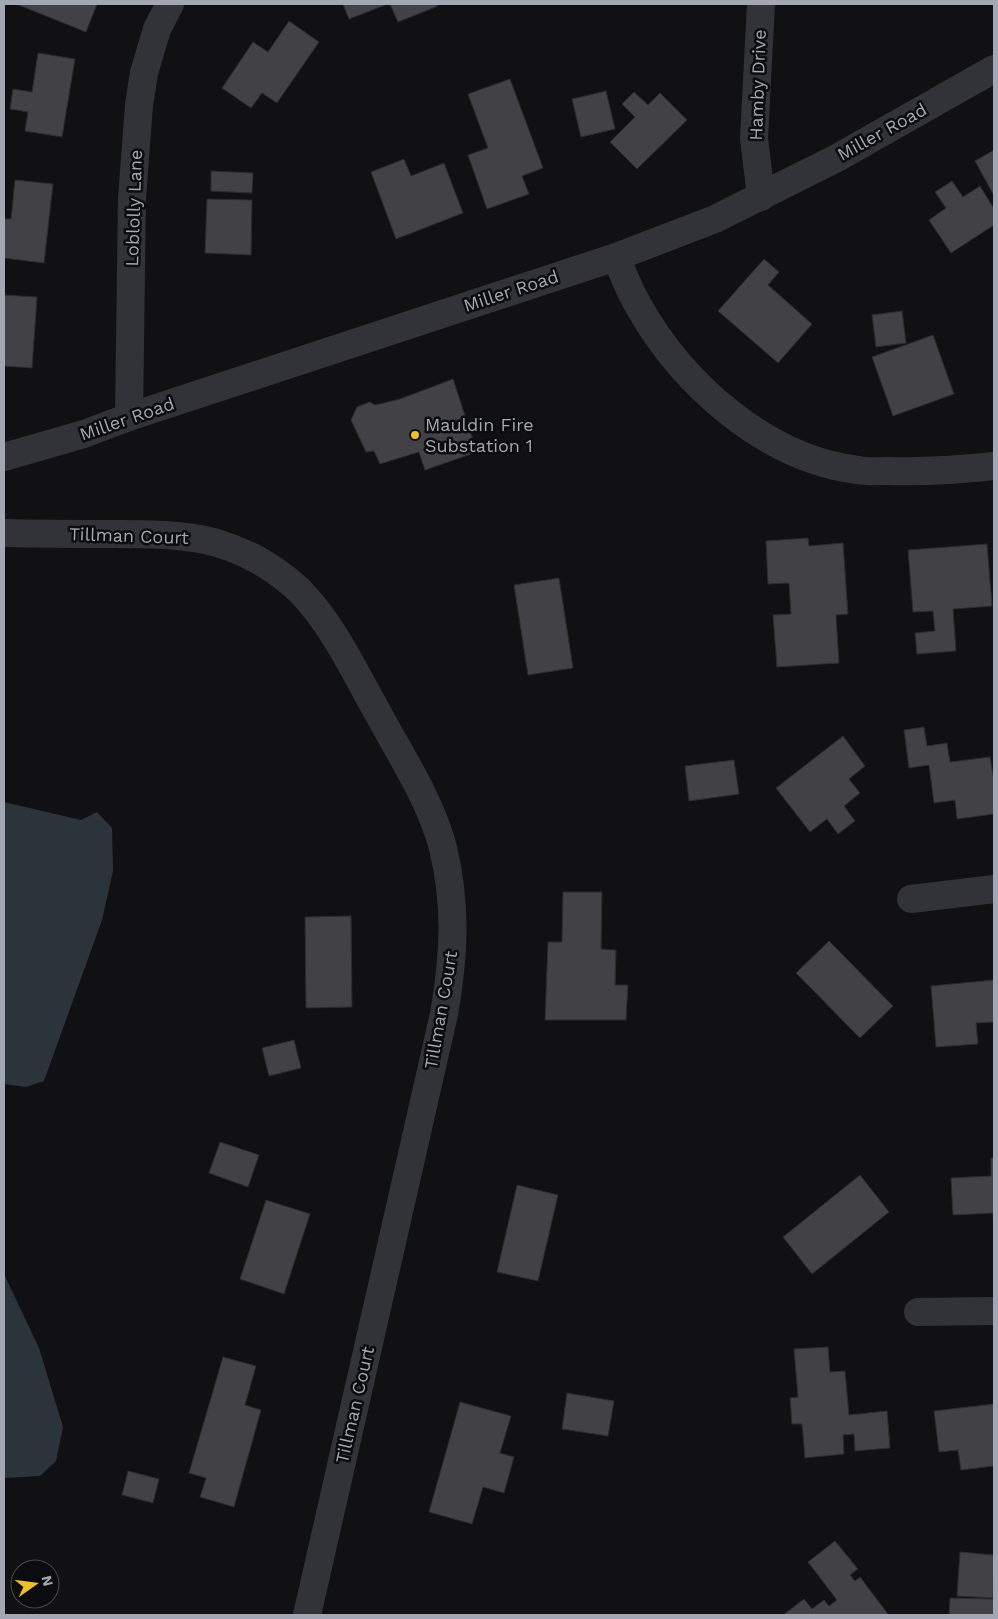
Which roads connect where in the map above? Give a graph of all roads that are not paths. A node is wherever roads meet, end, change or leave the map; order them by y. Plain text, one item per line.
1 (170, 4) edge
2 (761, 4) edge
3 (994, 69) edge
4 (762, 197) junction
5 (616, 257) junction
6 (129, 417) junction
7 (4, 457) edge
8 (994, 466) edge
9 (4, 533) edge
10 (994, 889) edge
11 (911, 899) dead end
12 (994, 1311) edge
13 (918, 1312) dead end
14 (307, 1615) edge

1 - 6 street, Loblolly Lane
2 - 4 street, Hamby Drive
3 - 4 street, Miller Road
4 - 5 street, Miller Road
5 - 6 street, Miller Road
5 - 8 street
6 - 7 street, Miller Road
9 - 14 street, Tillman Court
10 - 11 street
12 - 13 street

